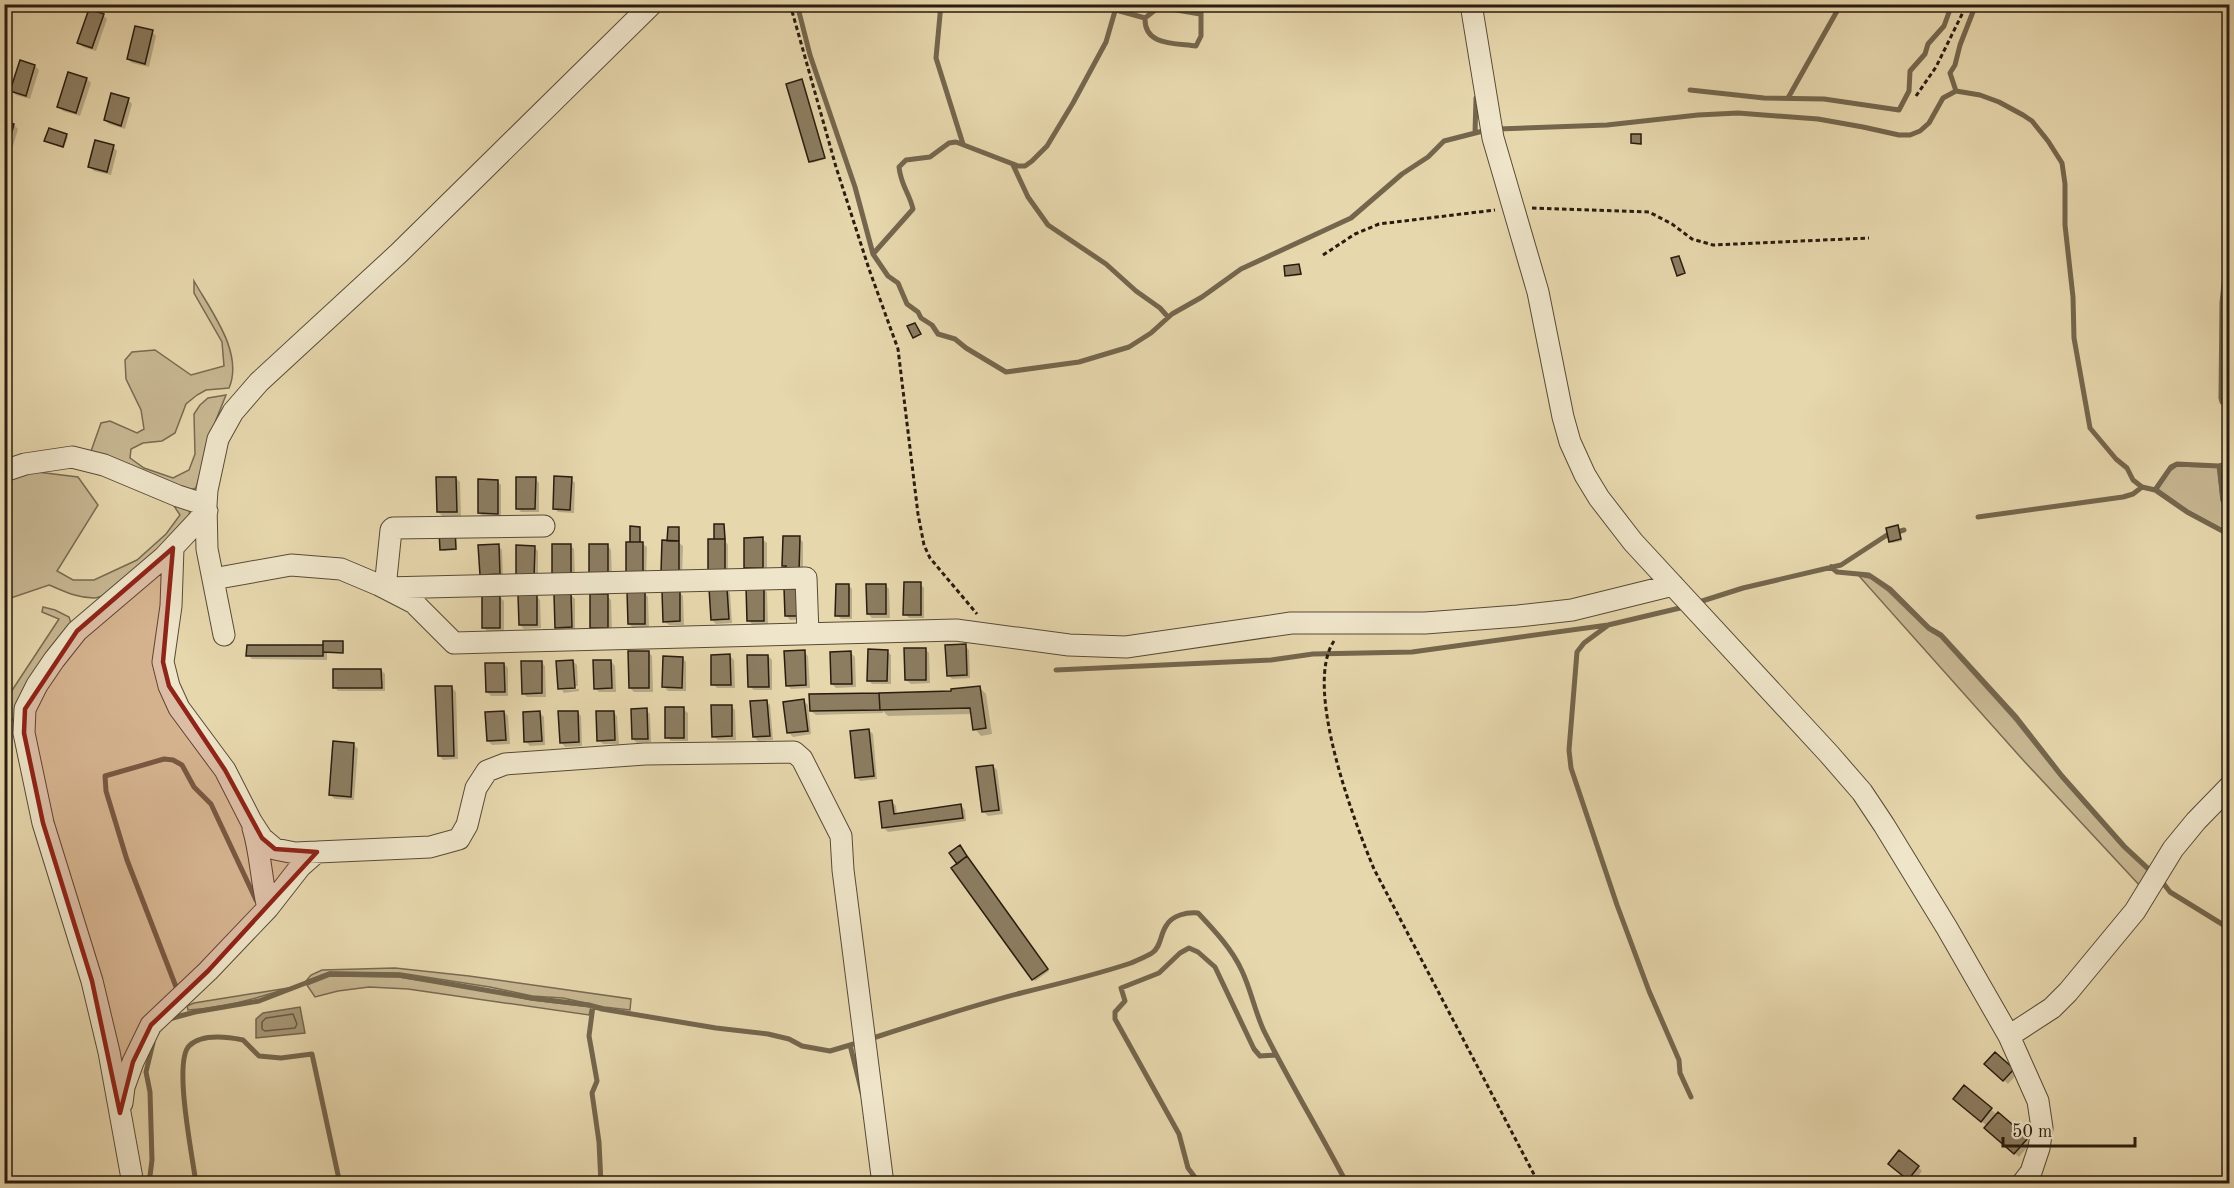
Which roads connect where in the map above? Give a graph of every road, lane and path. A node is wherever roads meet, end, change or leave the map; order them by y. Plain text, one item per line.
1 (652, 4) edge
2 (790, 4) edge
3 (1471, 4) edge
4 (1967, 4) edge
5 (1916, 96) dead end
6 (1513, 207) junction
7 (1869, 238) dead end
8 (1323, 255) dead end
9 (4, 471) edge
10 (207, 508) junction
11 (544, 526) dead end
12 (172, 548) junction
13 (213, 579) junction
14 (1673, 585) junction
15 (385, 588) junction
16 (1347, 622) junction
17 (808, 633) junction
18 (982, 633) junction
19 (224, 635) dead end
20 (2229, 786) edge
21 (251, 821) junction
22 (317, 852) junction
23 (268, 908) junction
24 (2009, 1036) junction
25 (120, 1113) junction
26 (133, 1184) edge
27 (883, 1184) edge
28 (1539, 1184) edge
29 (2022, 1184) edge

1 - 10 street
2 - 18 path
3 - 6 street
4 - 5 path
6 - 7 path
6 - 8 path
6 - 14 street
9 - 10 street
10 - 12 street
10 - 13 street
11 - 15 street
12 - 21 street
12 - 25 street
13 - 15 street
13 - 19 street
14 - 16 street
14 - 24 street
15 - 17 street
15 - 17 street
16 - 18 street
16 - 28 path
17 - 18 street
20 - 24 street
21 - 22 street
21 - 23 street
22 - 23 street
22 - 27 street
23 - 25 street
24 - 29 street
25 - 26 street

